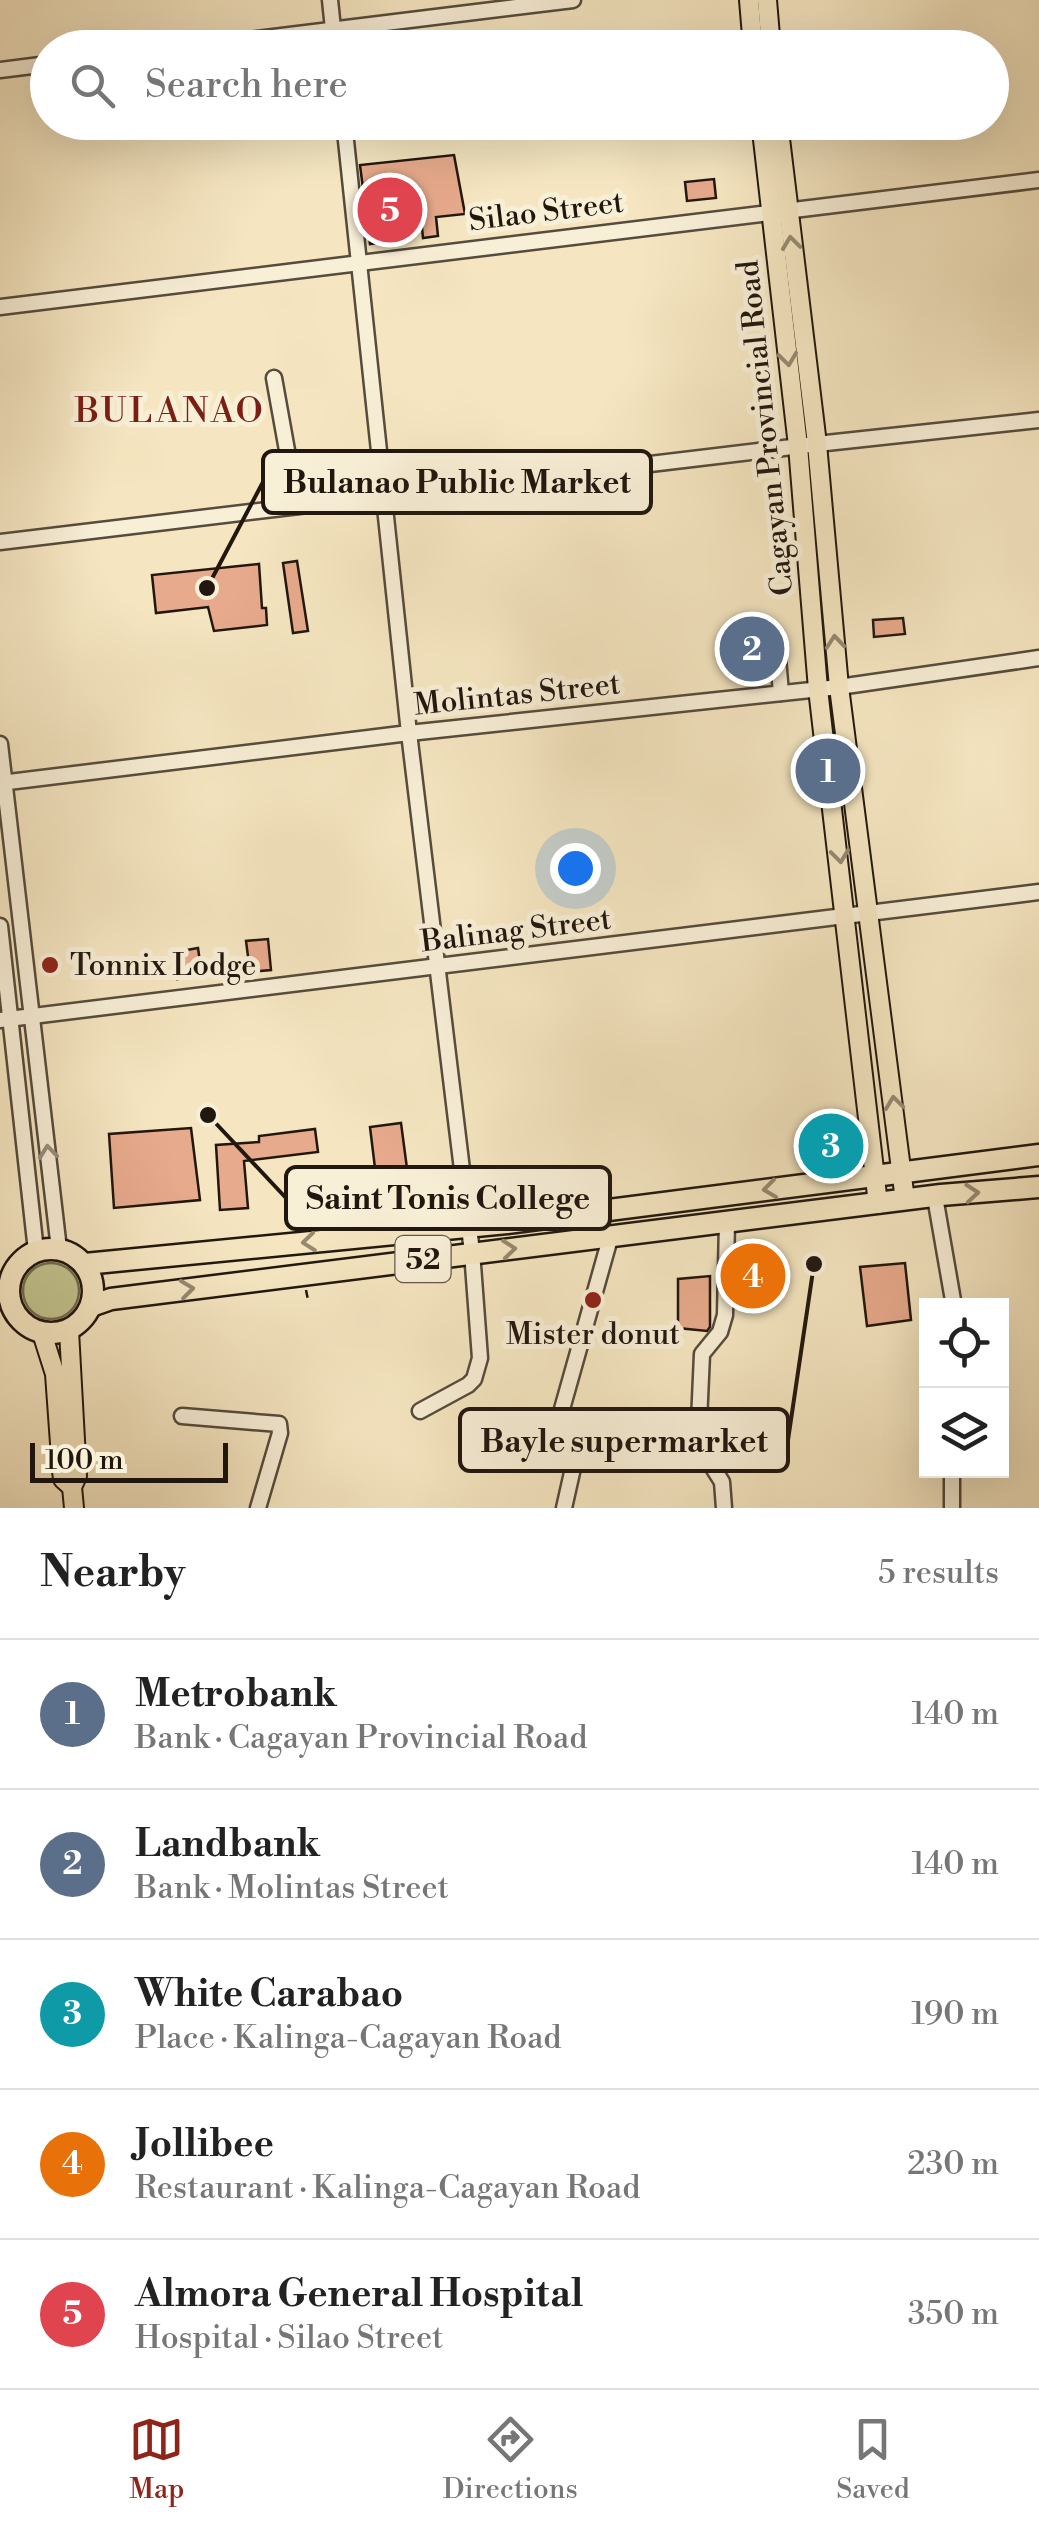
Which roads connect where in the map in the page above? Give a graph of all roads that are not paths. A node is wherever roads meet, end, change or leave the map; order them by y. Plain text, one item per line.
1 (330, 0) edge
2 (573, 0) edge
3 (748, 0) edge
4 (766, 0) edge
5 (333, 30) joint
6 (752, 30) edge
7 (769, 30) edge
8 (30, 66) edge
9 (0, 70) edge
10 (346, 140) edge
11 (765, 140) edge
12 (778, 140) edge
13 (1039, 180) edge
14 (779, 210) junction
15 (362, 261) junction
16 (0, 307) edge
17 (274, 378) dead end
18 (1039, 420) edge
19 (807, 445) junction
20 (386, 496) junction
21 (297, 506) junction
22 (0, 542) edge
23 (776, 635) dead end
24 (1039, 658) edge
25 (839, 687) junction
26 (818, 689) junction
27 (781, 693) junction
28 (409, 733) junction
29 (0, 744) edge
30 (3, 783) edge
31 (1039, 892) edge
32 (857, 914) junction
33 (0, 926) edge
34 (438, 968) junction
35 (34, 1016) junction
36 (5, 1020) edge
37 (889, 1066) junction
38 (863, 1070) junction
39 (1039, 1154) edge
40 (902, 1172) junction
41 (874, 1176) junction
42 (1039, 1187) edge
43 (936, 1197) junction
44 (905, 1200) junction
45 (878, 1204) junction
46 (726, 1222) junction
47 (467, 1226) junction
48 (610, 1235) junction
49 (59, 1249) junction
50 (36, 1251) junction
51 (472, 1252) junction
52 (85, 1264) junction
53 (5, 1283) edge
54 (953, 1298) edge
55 (91, 1306) junction
56 (8, 1316) edge
57 (69, 1331) junction
58 (42, 1333) junction
59 (420, 1412) dead end
60 (182, 1416) dead end
61 (952, 1478) edge
62 (72, 1487) junction
63 (74, 1508) edge
64 (258, 1508) edge
65 (564, 1508) edge
66 (724, 1508) edge
67 (952, 1508) edge

1 - 5 street
2 - 5 street
3 - 6 main road
4 - 7 main road
8 - 9 street
10 - 15 street
11 - 14 main road, Cagayan Provincial Road
12 - 14 main road, Cagayan Provincial Road
13 - 14 street, Silao Street
14 - 15 street, Silao Street
14 - 19 main road, Cagayan Provincial Road
15 - 16 street, Silao Street
15 - 20 street
17 - 21 street
18 - 19 street
19 - 20 street
25 -> 19 main road, Cagayan Provincial Road
19 - 26 main road, Cagayan Provincial Road
20 - 21 street
20 - 28 street
21 - 22 street
23 - 27 street
24 - 25 street, Molintas Street
25 - 26 street, Molintas Street
25 - 32 main road, Cagayan Provincial Road
26 - 27 street, Molintas Street
26 -> 32 main road, Cagayan Provincial Road
27 - 28 street, Molintas Street
28 - 30 street, Molintas Street
28 - 34 street
29 - 30 street
30 - 35 street
31 - 32 street, Balinag Street
32 - 34 street, Balinag Street
32 - 37 main road, Cagayan Provincial Road
32 - 38 main road, Cagayan Provincial Road
33 - 36 street
34 - 35 street, Balinag Street
34 - 47 street
35 - 36 street, Balinag Street
49 -> 35 street
36 - 50 street
37 - 38 main road
40 -> 37 main road, Cagayan Provincial Road
38 - 41 main road, Cagayan Provincial Road
39 - 40 highway, 52
40 - 41 highway, 52
40 - 44 main road, Cagayan Provincial Road
41 - 45 main road, Cagayan Provincial Road
41 -> 47 highway, 52
43 -> 42 highway, 52
43 - 44 highway, 52
43 - 54 street
44 - 45 highway, 52
45 - 46 highway, 52
46 - 48 highway, 52
46 - 66 street
47 - 51 street
47 -> 52 highway, 52
51 -> 48 highway, 52
48 - 65 street
49 - 50 highway
49 - 52 highway
50 - 53 highway
55 -> 51 highway, 52
51 - 59 street
52 - 55 highway
53 - 56 highway
55 - 57 highway
56 - 58 highway
57 - 58 highway
57 - 62 main road
58 - 62 main road
60 - 64 street
61 - 67 street
62 - 63 main road

